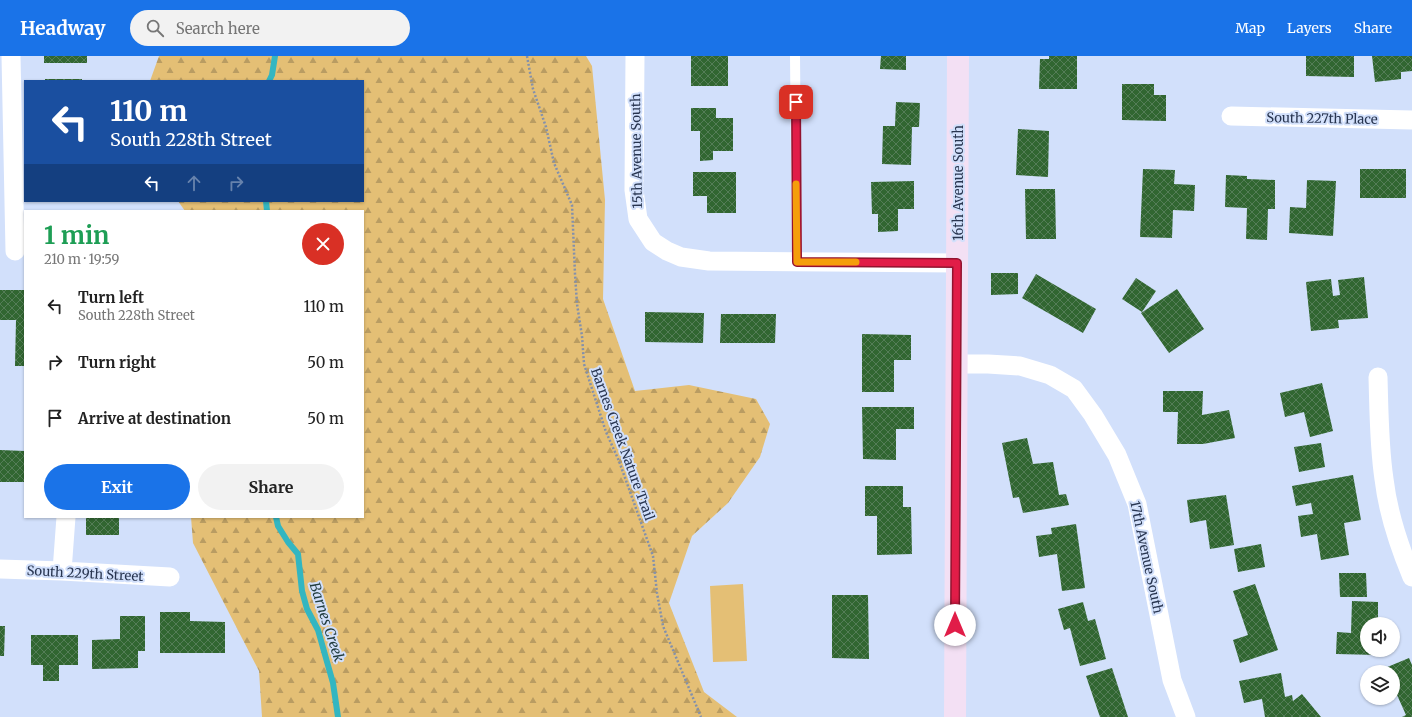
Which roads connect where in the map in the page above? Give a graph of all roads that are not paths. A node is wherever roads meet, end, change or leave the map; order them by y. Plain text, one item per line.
1 (11, 56) edge
2 (635, 56) edge
3 (795, 56) edge
4 (958, 56) edge
5 (1231, 116) dead end
6 (1412, 120) edge
7 (13, 251) edge
8 (797, 262) junction
9 (957, 263) junction
10 (956, 364) junction
11 (1378, 377) dead end
12 (66, 518) edge
13 (0, 569) edge
14 (62, 571) junction
15 (170, 577) dead end
16 (1412, 577) edge
17 (955, 717) edge
18 (1186, 717) edge

1 - 7 street
2 - 8 street, 15th Avenue South
3 - 8 lane
4 - 9 street, 16th Avenue South
5 - 6 street, South 227th Place
8 - 9 street
9 - 10 street, 16th Avenue South
10 - 17 street, 16th Avenue South
10 - 18 street, 17th Avenue South
11 - 16 street
12 - 14 street
13 - 14 street, South 229th Street
14 - 15 street, South 229th Street

